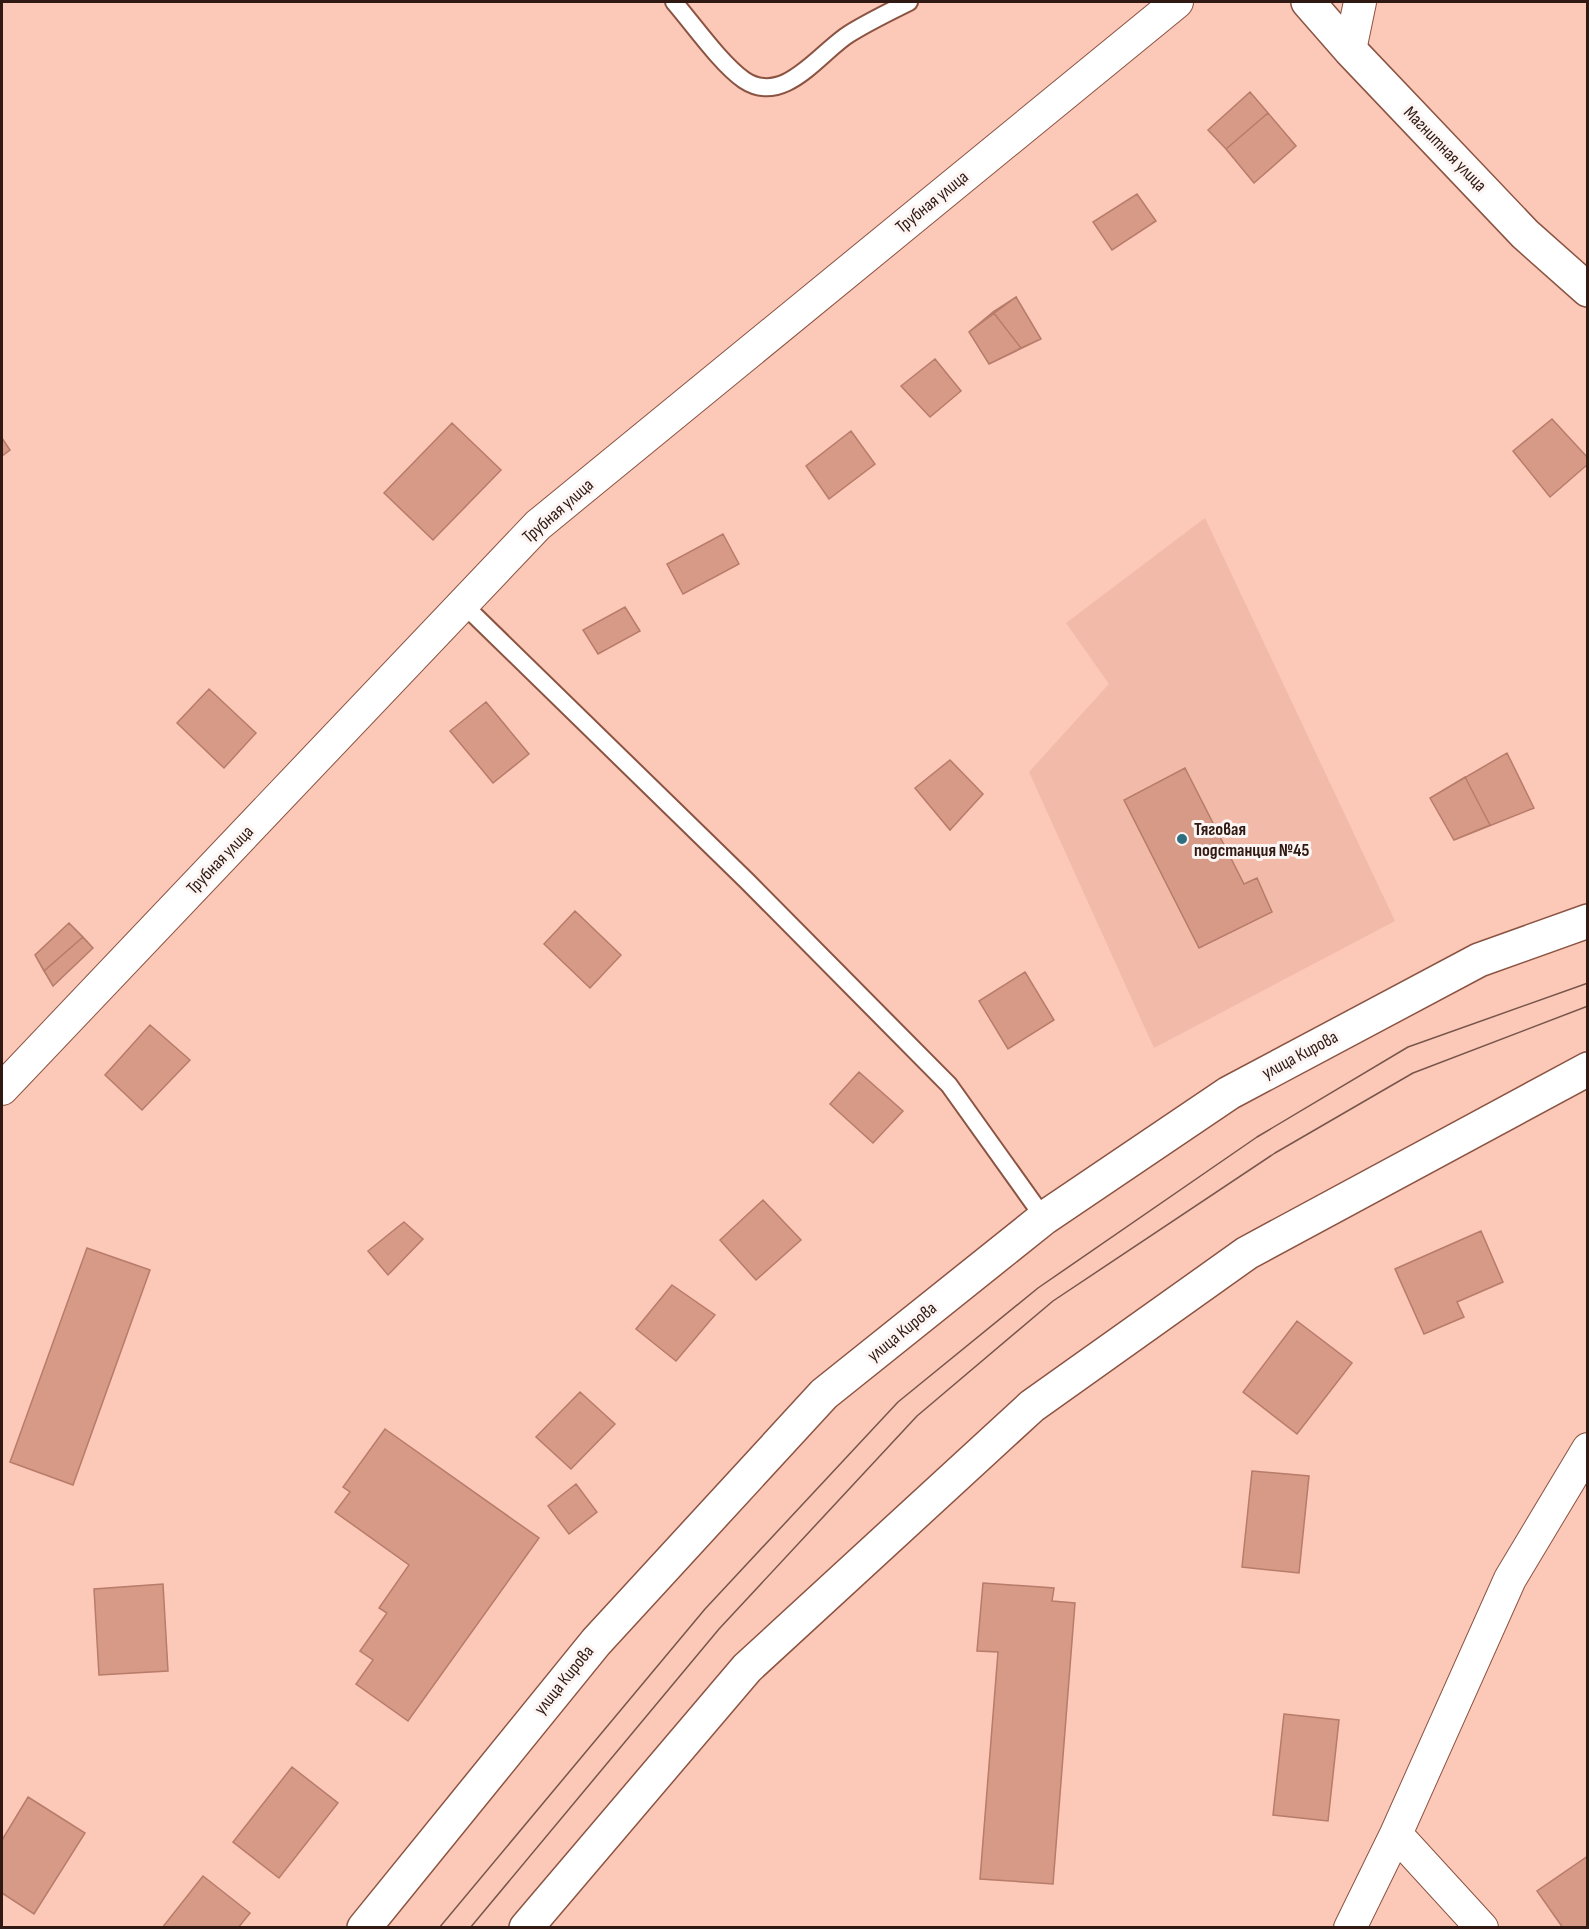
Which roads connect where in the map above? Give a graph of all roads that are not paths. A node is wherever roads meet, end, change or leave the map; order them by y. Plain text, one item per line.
1 (674, 2) edge
2 (909, 2) edge
3 (1177, 2) edge
4 (1308, 2) edge
5 (1360, 2) edge
6 (1350, 50) junction
7 (1587, 290) edge
8 (463, 604) junction
9 (1587, 921) edge
10 (1587, 1070) edge
11 (2, 1089) edge
12 (1044, 1218) junction
13 (1587, 1449) edge
14 (1396, 1834) junction
15 (364, 1928) edge
16 (525, 1928) edge
17 (1350, 1928) edge
18 (1482, 1928) edge

1 - 2 lane
3 - 8 street, Трубная улица
4 - 6 main road, Магнитная улица
5 - 6 street
6 - 7 main road, Магнитная улица
8 - 11 street, Трубная улица
8 - 12 lane
9 - 12 main road, улица Кирова
10 - 16 main road
12 - 15 main road, улица Кирова
13 - 14 street
14 - 17 street
14 - 18 street

